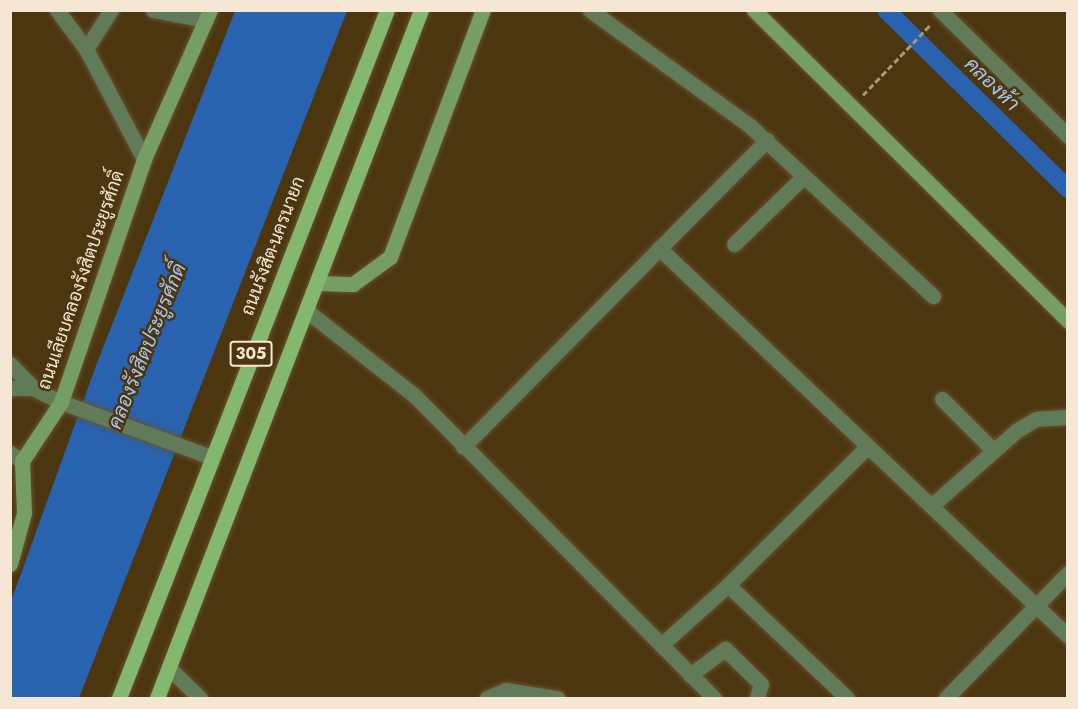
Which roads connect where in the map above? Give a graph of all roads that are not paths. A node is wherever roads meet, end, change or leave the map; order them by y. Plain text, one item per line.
1 (57, 10) edge
2 (111, 10) edge
3 (153, 10) edge
4 (387, 10) edge
5 (421, 10) edge
6 (483, 10) edge
7 (590, 10) edge
8 (754, 10) edge
9 (940, 10) edge
10 (208, 16) edge
11 (86, 49) junction
12 (1068, 136) edge
13 (767, 140) junction
14 (144, 159) junction
15 (803, 177) junction
16 (734, 244) dead end
17 (659, 248) junction
18 (319, 283) junction
19 (933, 296) dead end
20 (307, 311) junction
21 (1068, 321) edge
22 (10, 364) edge
23 (10, 388) edge
24 (33, 388) junction
25 (942, 399) dead end
26 (67, 405) junction
27 (1068, 417) edge
28 (868, 446) junction
29 (463, 447) junction
30 (992, 449) junction
31 (16, 457) edge
32 (211, 457) junction
33 (931, 506) junction
34 (10, 564) edge
35 (1068, 573) edge
36 (728, 585) junction
37 (1035, 605) junction
38 (1068, 636) edge
39 (661, 645) junction
40 (169, 668) junction
41 (690, 675) junction
42 (119, 699) edge
43 (157, 699) edge
44 (200, 699) edge
45 (487, 699) edge
46 (557, 699) edge
47 (714, 699) edge
48 (757, 699) edge
49 (847, 699) edge
50 (946, 699) edge

1 - 11 street
2 - 11 street
3 - 10 street
4 - 32 main road, ถนนรังสิต-นครนายก / 305
5 - 18 main road, 305
6 - 18 main road
7 - 13 street
8 - 21 main road
9 - 12 street
10 - 14 main road, ถนนเลียบคลองรังสิตประยูรศักดิ์
11 - 14 street
13 - 15 street
13 - 17 street
14 - 26 main road, ถนนเลียบคลองรังสิตประยูรศักดิ์
15 - 16 street
15 - 19 street
17 - 28 street
17 - 29 street
18 - 20 main road, 305
20 - 29 street
20 - 40 main road, 305
22 - 24 street
23 - 24 street
24 - 26 street
25 - 30 street
26 - 31 main road, ถนนเลียบคลองรังสิตประยูรศักดิ์
26 - 32 street
27 - 30 street
28 - 33 street
28 - 36 street
29 - 39 street
30 - 33 street
31 - 34 main road, ถนนเลียบคลองรังสิตประยูรศักดิ์
32 - 42 main road, ถนนรังสิต-นครนายก / 305
33 - 37 street
35 - 37 street
36 - 39 street
36 - 49 street
37 - 38 street
37 - 50 street
39 - 41 street
40 - 43 main road, 305
40 - 44 street
41 - 47 street
41 - 48 street
45 - 46 street

